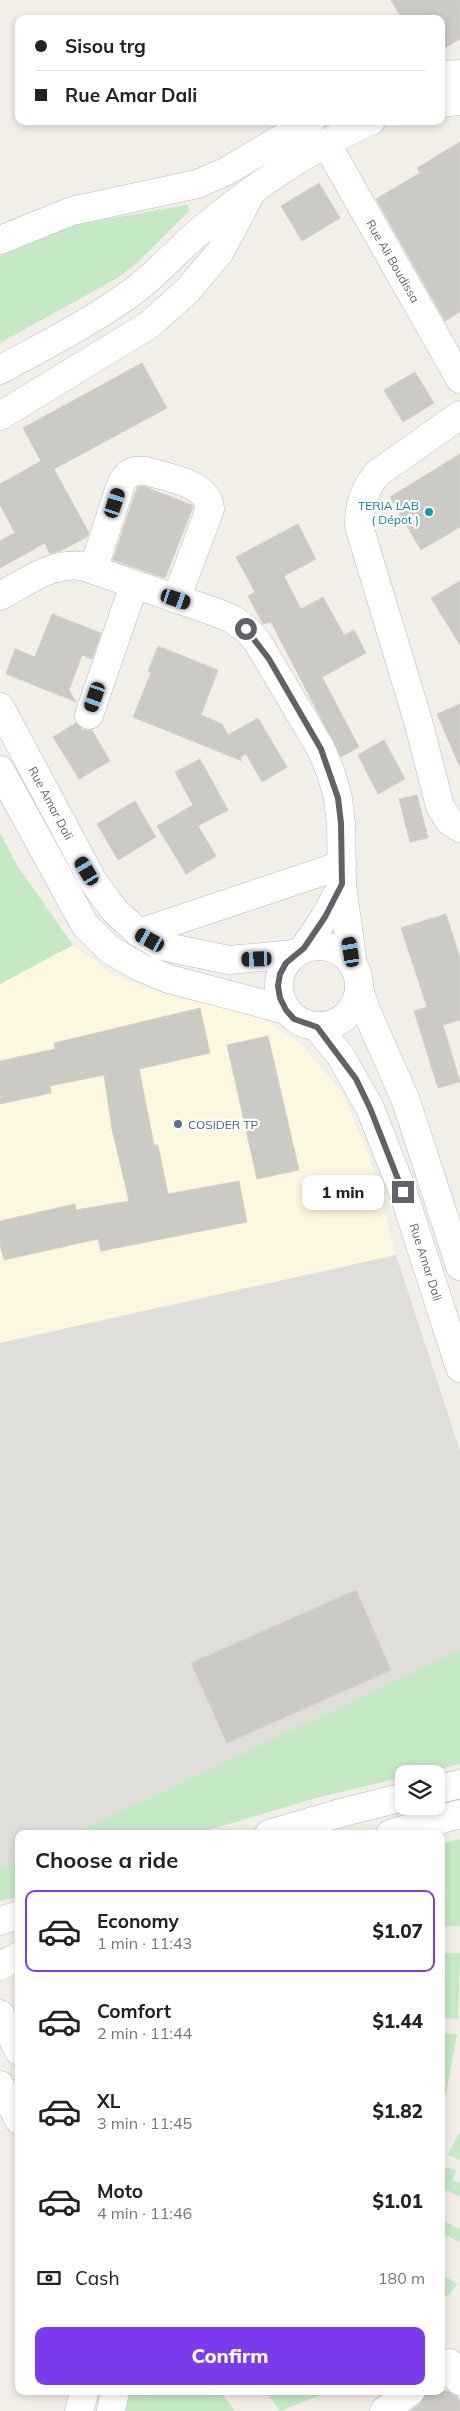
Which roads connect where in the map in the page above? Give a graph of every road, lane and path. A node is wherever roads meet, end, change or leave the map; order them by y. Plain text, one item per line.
1 (460, 74) edge
2 (445, 75) edge
3 (460, 101) edge
4 (445, 103) edge
5 (351, 125) edge
6 (318, 132) edge
7 (252, 191) junction
8 (0, 240) edge
9 (0, 370) edge
10 (460, 380) edge
11 (460, 415) edge
12 (0, 416) edge
13 (93, 570) junction
14 (134, 585) junction
15 (0, 596) edge
16 (176, 599) junction
17 (0, 707) edge
18 (89, 715) dead end
19 (0, 770) edge
20 (460, 828) edge
21 (342, 875) junction
22 (139, 933) junction
23 (299, 951) junction
24 (356, 977) junction
25 (286, 1010) junction
26 (317, 1027) junction
27 (456, 1236) edge
28 (460, 1266) edge
29 (460, 1368) edge
30 (460, 1784) edge
31 (445, 1788) edge
32 (395, 1800) edge
33 (460, 1814) edge
34 (282, 1830) edge
35 (404, 1830) edge
36 (15, 1917) edge
37 (0, 1921) edge
38 (15, 1958) edge
39 (0, 1966) edge
40 (0, 2014) edge
41 (15, 2043) edge
42 (0, 2085) edge
43 (15, 2113) edge
44 (445, 2366) edge
45 (460, 2381) edge
46 (84, 2395) edge
47 (114, 2395) edge
48 (406, 2395) edge
49 (79, 2411) edge
50 (111, 2411) edge
51 (384, 2411) edge

1 - 2 street
3 - 4 street
5 - 6 street
6 - 7 street
6 - 8 street
6 - 10 street, Rue Ali Boudissa
7 - 9 street
7 - 12 street
11 - 20 street
13 - 14 street
13 - 15 street
13 - 16 street
14 - 16 street
14 - 18 street
16 - 21 street
17 - 22 street, Rue Amar Dali
19 - 25 street
21 - 22 street
21 - 23 street
21 - 24 street
22 - 23 street, Rue Amar Dali
23 - 24 street
23 - 25 street
24 - 26 street
24 - 27 street
25 - 26 street
26 - 29 street, Rue Amar Dali
27 - 28 street
30 - 31 street
32 - 34 street
33 - 35 street
36 - 37 street
38 - 39 street
40 - 41 street
42 - 43 street
44 - 45 street
46 - 49 street
47 - 50 street
48 - 51 street

